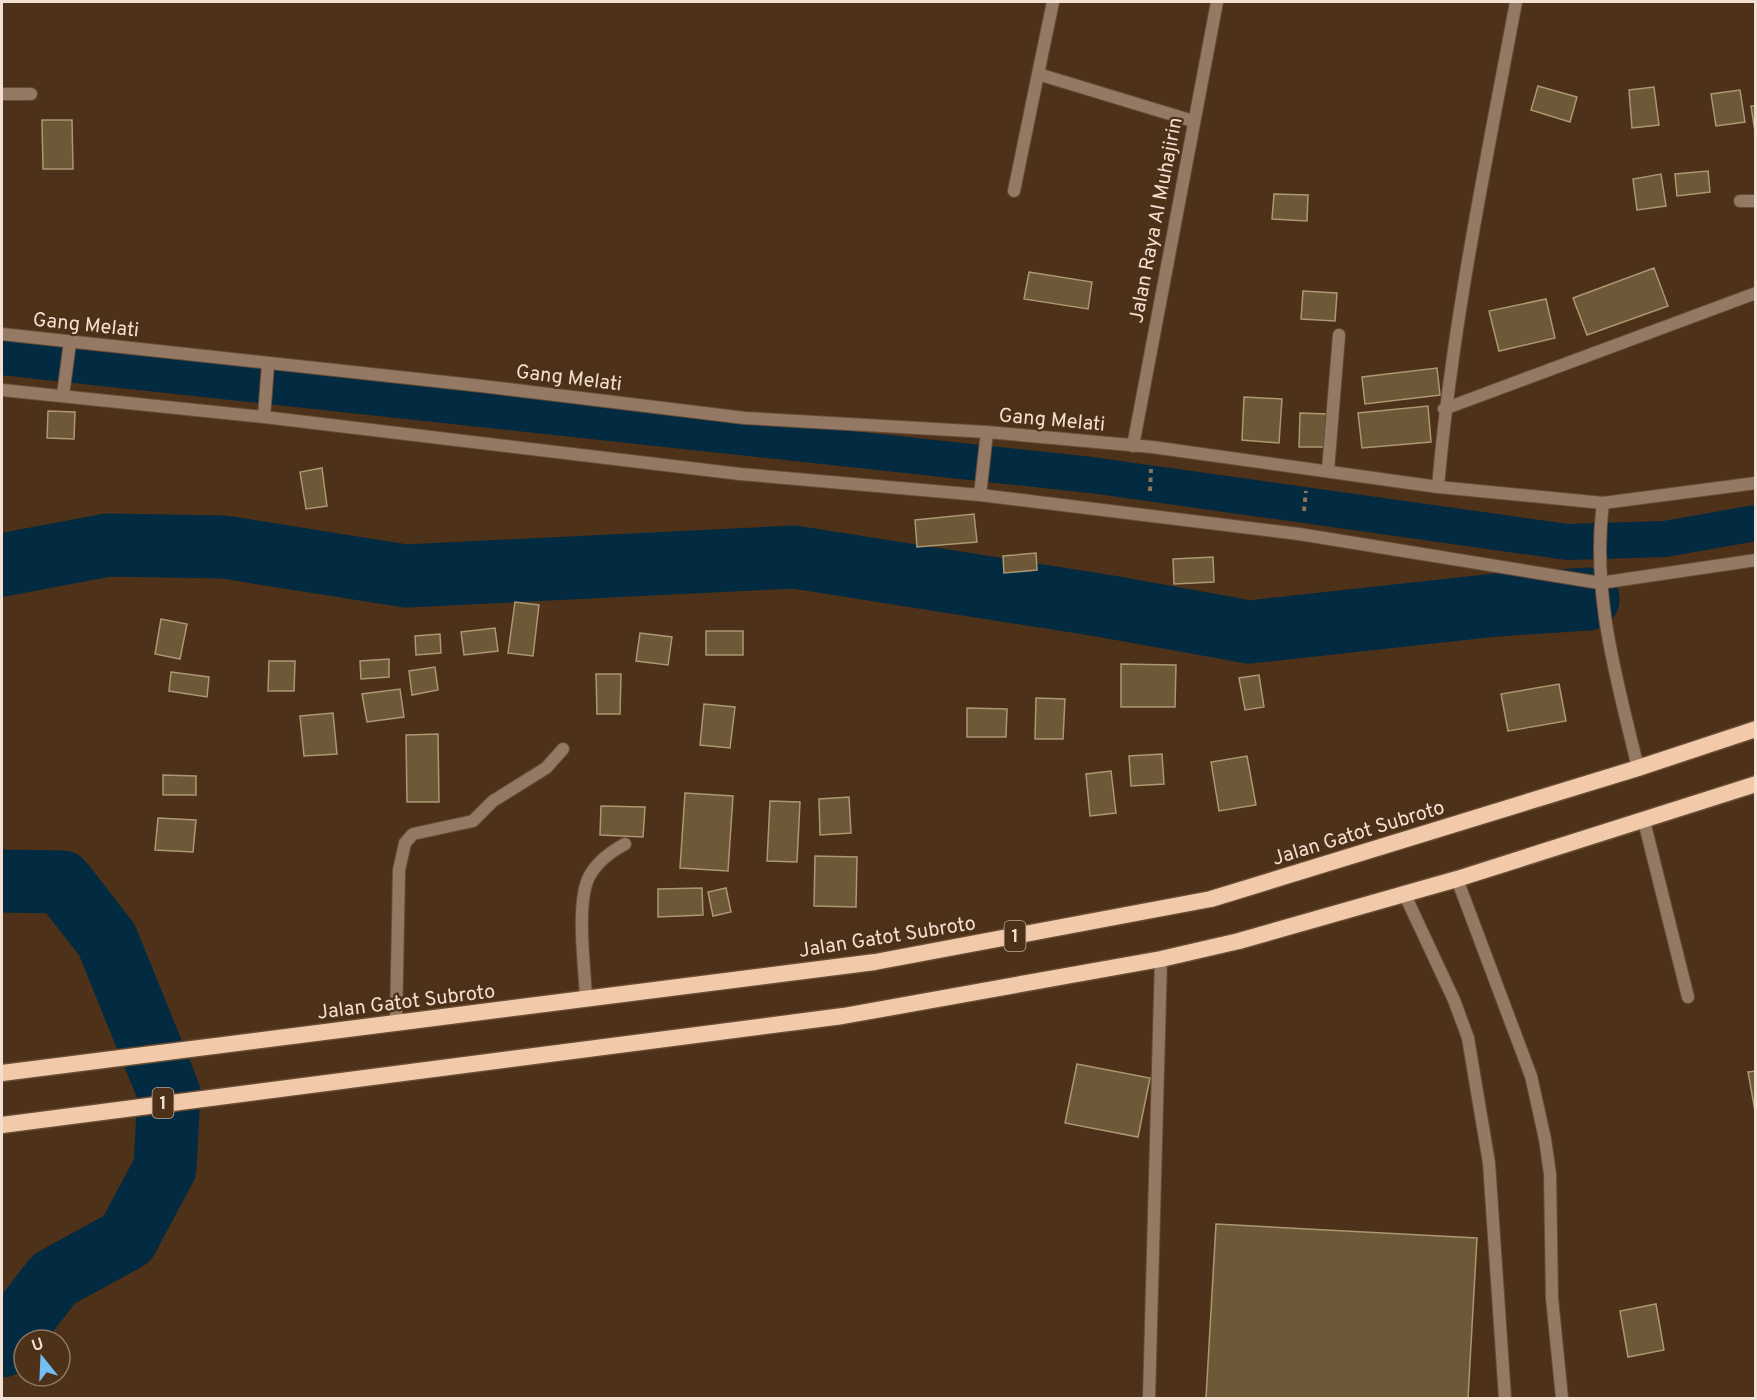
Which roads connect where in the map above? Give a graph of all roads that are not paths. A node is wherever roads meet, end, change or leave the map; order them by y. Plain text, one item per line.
1 (1053, 2) edge
2 (1217, 2) edge
3 (1516, 2) edge
4 (1038, 74) junction
5 (2, 94) edge
6 (31, 94) dead end
7 (1193, 121) junction
8 (1014, 191) dead end
9 (1740, 201) dead end
10 (1755, 201) edge
11 (1755, 293) edge
12 (2, 334) edge
13 (1339, 335) dead end
14 (70, 346) junction
15 (268, 364) junction
16 (64, 389) junction
17 (2, 390) edge
18 (1444, 410) junction
19 (265, 412) junction
20 (987, 432) junction
21 (1133, 446) junction
22 (1328, 470) junction
23 (1755, 483) edge
24 (1438, 487) junction
25 (980, 492) junction
26 (1603, 503) junction
27 (1755, 560) edge
28 (1600, 583) junction
29 (1755, 729) edge
30 (563, 749) dead end
31 (1638, 768) junction
32 (1755, 784) edge
33 (1644, 821) junction
34 (625, 844) dead end
35 (1457, 879) junction
36 (1404, 894) junction
37 (1161, 959) junction
38 (1688, 997) dead end
39 (586, 999) junction
40 (396, 1024) junction
41 (2, 1073) edge
42 (2, 1125) edge
43 (1149, 1398) edge
44 (1505, 1398) edge
45 (1562, 1398) edge

1 - 4 street
2 - 7 street, Jalan Raya Al Muhajirin
3 - 18 street
4 - 7 street
4 - 8 street
5 - 6 street
7 - 21 street, Jalan Raya Al Muhajirin
9 - 10 street
11 - 18 street
12 - 14 street, Gang Melati
13 - 22 street
14 - 15 street, Gang Melati
14 - 16 street
15 - 19 street
15 - 20 street, Gang Melati
16 - 17 street
16 - 19 street
18 - 24 street
19 - 25 street
20 - 21 street, Gang Melati
20 - 25 street
21 - 22 street, Gang Melati
22 - 24 street, Gang Melati
23 - 26 street, Gang Melati
24 - 26 street, Gang Melati
25 - 28 street
26 - 28 street
27 - 28 street
28 - 31 street
29 - 31 highway, Jalan Gatot Subroto / 1
30 - 40 street
31 - 39 highway, Jalan Gatot Subroto / 1
32 - 33 highway, 1
33 - 35 highway, 1
33 - 38 street
34 - 39 street
35 - 36 highway, 1
35 - 45 street
36 - 37 highway, 1
36 - 44 street
37 - 42 highway, 1
37 - 43 street
39 - 40 highway, Jalan Gatot Subroto / 1
40 - 41 highway, Jalan Gatot Subroto / 1

